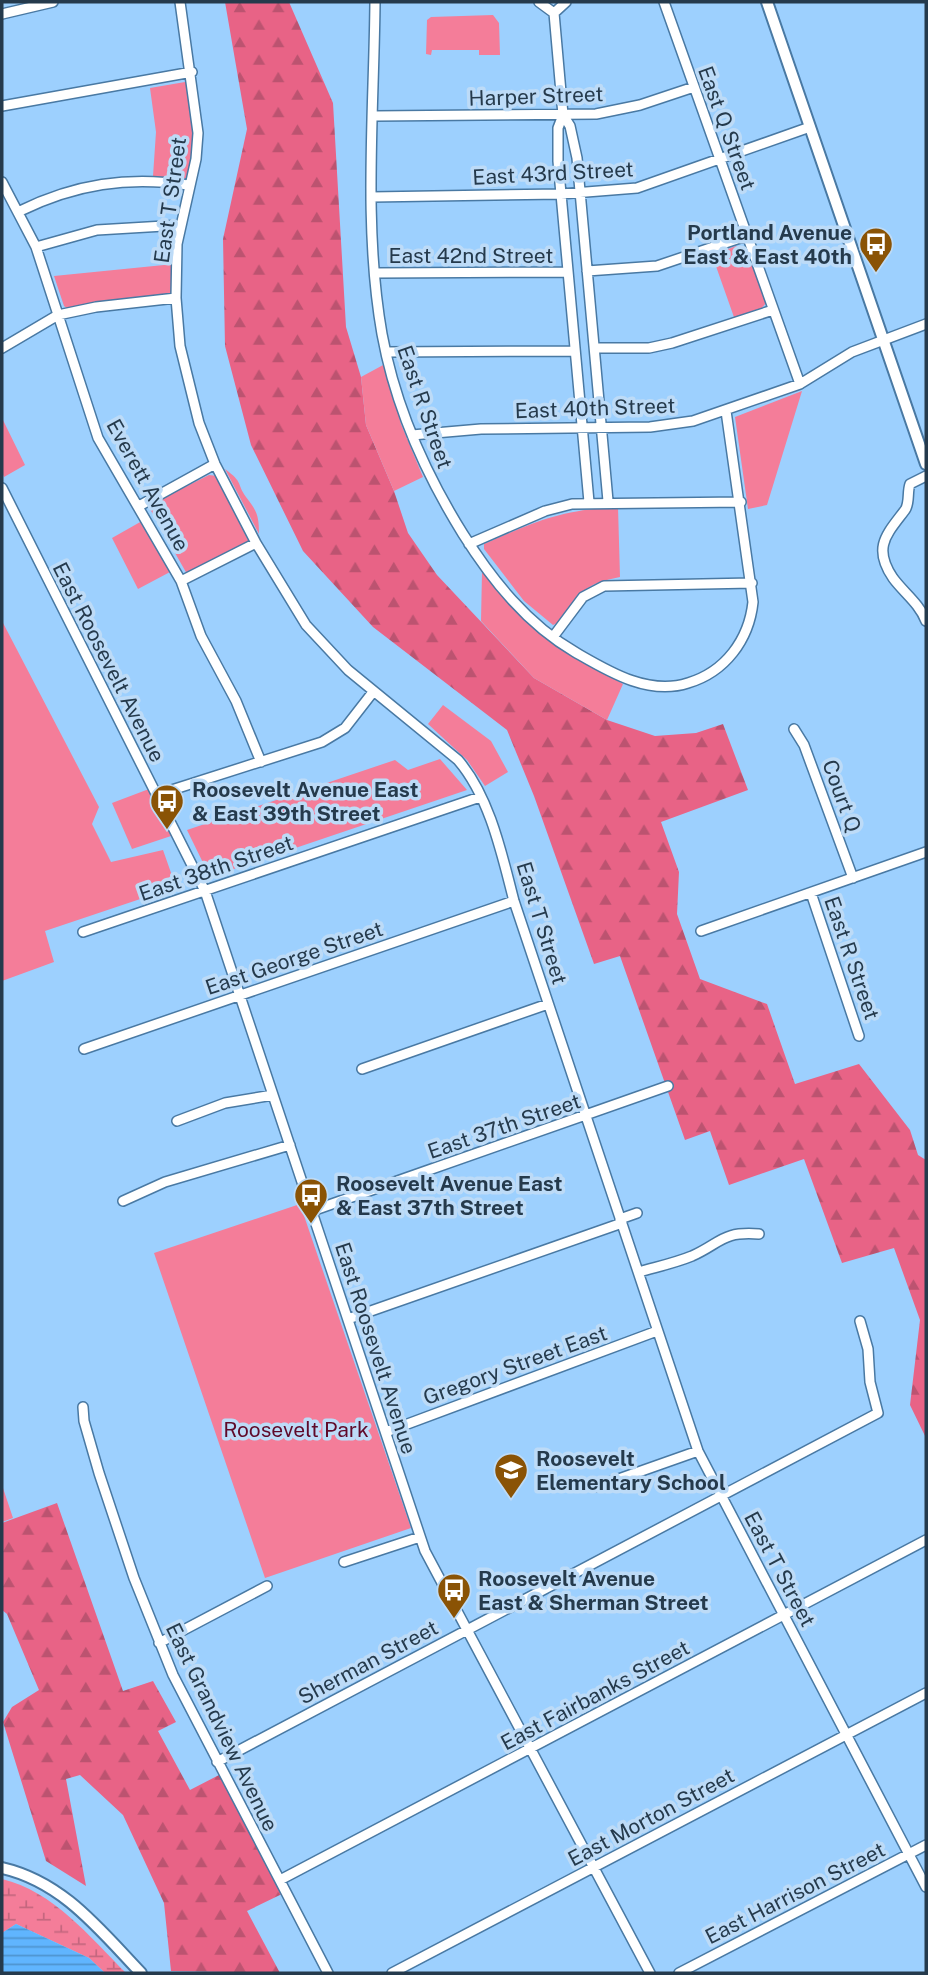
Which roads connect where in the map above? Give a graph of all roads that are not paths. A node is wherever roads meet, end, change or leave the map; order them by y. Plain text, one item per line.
1 (54, 2) edge
2 (180, 2) edge
3 (376, 2) edge
4 (539, 2) edge
5 (566, 2) edge
6 (664, 2) edge
7 (767, 2) edge
8 (554, 13) junction
9 (2, 14) edge
10 (192, 72) junction
11 (694, 87) junction
12 (2, 106) edge
13 (564, 115) junction
14 (374, 116) junction
15 (810, 127) junction
16 (721, 160) junction
17 (2, 182) edge
18 (188, 185) junction
19 (581, 193) junction
20 (561, 194) junction
21 (372, 197) junction
22 (20, 211) junction
23 (181, 225) junction
24 (746, 236) junction
25 (36, 247) junction
26 (587, 271) junction
27 (375, 272) junction
28 (567, 272) junction
29 (176, 298) junction
30 (773, 310) junction
31 (58, 315) junction
32 (926, 324) edge
33 (883, 339) junction
34 (2, 348) edge
35 (595, 348) junction
36 (575, 351) junction
37 (386, 352) junction
38 (800, 384) junction
39 (726, 411) junction
40 (601, 425) junction
41 (582, 426) junction
42 (412, 435) junction
43 (215, 464) junction
44 (926, 464) edge
45 (926, 476) edge
46 (2, 488) edge
47 (608, 501) junction
48 (589, 502) junction
49 (741, 502) junction
50 (139, 506) junction
51 (256, 543) junction
52 (469, 544) junction
53 (181, 581) junction
54 (752, 583) junction
55 (926, 621) edge
56 (553, 637) junction
57 (373, 692) junction
58 (794, 729) dead end
59 (261, 762) junction
60 (156, 795) junction
61 (480, 797) junction
62 (926, 852) edge
63 (853, 878) junction
64 (205, 891) junction
65 (811, 892) junction
66 (514, 901) junction
67 (701, 930) dead end
68 (83, 932) dead end
69 (240, 995) junction
70 (548, 1004) junction
71 (859, 1035) dead end
72 (84, 1049) dead end
73 (362, 1069) dead end
74 (668, 1086) dead end
75 (273, 1095) junction
76 (586, 1117) junction
77 (177, 1121) dead end
78 (290, 1145) junction
79 (123, 1201) dead end
80 (312, 1210) junction
81 (637, 1213) dead end
82 (621, 1221) junction
83 (759, 1234) dead end
84 (639, 1272) junction
85 (348, 1319) junction
86 (860, 1321) dead end
87 (657, 1331) junction
88 (83, 1407) dead end
89 (386, 1432) junction
90 (698, 1451) junction
91 (596, 1487) dead end
92 (721, 1496) junction
93 (421, 1537) junction
94 (926, 1540) edge
95 (344, 1562) dead end
96 (267, 1586) dead end
97 (785, 1614) junction
98 (467, 1629) junction
99 (159, 1643) junction
100 (926, 1693) edge
101 (845, 1735) junction
102 (530, 1750) junction
103 (218, 1762) junction
104 (926, 1845) edge
105 (908, 1854) junction
106 (2, 1868) edge
107 (592, 1868) junction
108 (280, 1880) junction
109 (926, 1887) edge
110 (131, 1963) junction
111 (141, 1973) edge
112 (149, 1973) edge
113 (328, 1973) edge
114 (392, 1973) edge
115 (650, 1973) edge
116 (679, 1973) edge

1 - 9 street
2 - 10 street, East T Street
3 - 14 street, East R Street
4 - 8 street
5 - 8 street
6 - 11 street, East Q Street
7 - 15 main road
8 - 13 street
10 - 12 street
10 - 18 street, East T Street
11 - 13 street, Harper Street
11 - 16 street, East Q Street
13 - 14 street, Harper Street
13 - 19 street
13 - 20 street
14 - 21 street, East R Street
15 - 16 street, East 43rd Street
15 - 33 main road
16 - 19 street, East 43rd Street
16 - 24 street, East Q Street
17 - 22 street, Everett Avenue
18 - 22 street
18 - 23 street, East T Street
19 - 20 street, East 43rd Street
19 - 26 street
20 - 21 street, East 43rd Street
20 - 28 street
21 - 27 street, East R Street
22 - 25 street, Everett Avenue
23 - 25 street
23 - 29 street, East T Street
24 - 26 street
24 - 30 street, East Q Street
25 - 31 street, Everett Avenue
26 - 35 street
27 - 28 street, East 42nd Street
27 - 37 street, East R Street
28 - 36 street
29 - 31 street
29 - 43 street, East T Street
30 - 35 street
30 - 38 street, East Q Street
31 - 34 street
31 - 50 street, Everett Avenue
32 - 33 street, East 40th Street
33 - 38 street, East 40th Street
33 - 44 main road
35 - 40 street
36 - 37 street
36 - 41 street
37 - 42 street, East R Street
38 - 39 street, East 40th Street
39 - 40 street, East 40th Street
39 - 49 street
40 - 41 street, East 40th Street
40 - 47 street
41 - 42 street, East 40th Street
41 - 48 street
42 - 52 street, East R Street
43 - 50 street
43 - 51 street, East T Street
45 - 55 street
46 - 60 street, East Roosevelt Avenue
47 - 48 street
47 - 49 street
48 - 52 street
49 - 54 street
50 - 53 street, Everett Avenue
51 - 53 street
51 - 57 street, East T Street
52 - 56 street, East R Street
53 - 59 street, Everett Avenue
54 - 56 street
54 - 56 street, East R Street
57 - 59 street
57 - 61 street, East T Street
58 - 63 street, Court Q
59 - 60 street
60 - 64 street, East Roosevelt Avenue
61 - 64 street, East 38th Street
61 - 66 street, East T Street
62 - 63 street
63 - 65 street
64 - 68 street, East 38th Street
64 - 69 street, East Roosevelt Avenue
65 - 67 street
65 - 71 street, East R Street
66 - 69 street, East George Street
66 - 70 street, East T Street
69 - 72 street, East George Street
69 - 75 street, East Roosevelt Avenue
70 - 73 street
70 - 76 street, East T Street
74 - 76 street, East 37th Street
75 - 77 street
75 - 78 street, East Roosevelt Avenue
76 - 80 street, East 37th Street
76 - 82 street, East T Street
78 - 79 street
78 - 80 street, East Roosevelt Avenue
80 - 85 street, East Roosevelt Avenue
81 - 82 street
82 - 84 street, East T Street
82 - 85 street
83 - 84 street
84 - 87 street, East T Street
85 - 89 street, East Roosevelt Avenue
86 - 92 street, Sherman Street
87 - 89 street, Gregory Street East
87 - 90 street, East T Street
88 - 99 street, East Grandview Avenue
89 - 93 street, East Roosevelt Avenue
90 - 91 street
90 - 92 street, East T Street
92 - 97 street, East T Street
92 - 98 street, Sherman Street
93 - 95 street
93 - 98 street, East Roosevelt Avenue
94 - 97 street, East Fairbanks Street
96 - 99 street
97 - 101 street, East T Street
97 - 102 street, East Fairbanks Street
98 - 102 street, East Roosevelt Avenue
98 - 103 street, Sherman Street
99 - 103 street, East Grandview Avenue
100 - 101 street, East Morton Street
101 - 105 street, East T Street
101 - 107 street, East Morton Street
102 - 107 street, East Roosevelt Avenue
102 - 108 street, East Fairbanks Street
103 - 108 street, East Grandview Avenue
104 - 105 street, East Harrison Street
105 - 109 street, East T Street
105 - 116 street, East Harrison Street
106 - 110 main road
107 - 114 street, East Morton Street
107 - 115 street, East Roosevelt Avenue
108 - 113 street, East Grandview Avenue
110 - 111 main road
110 - 112 street

